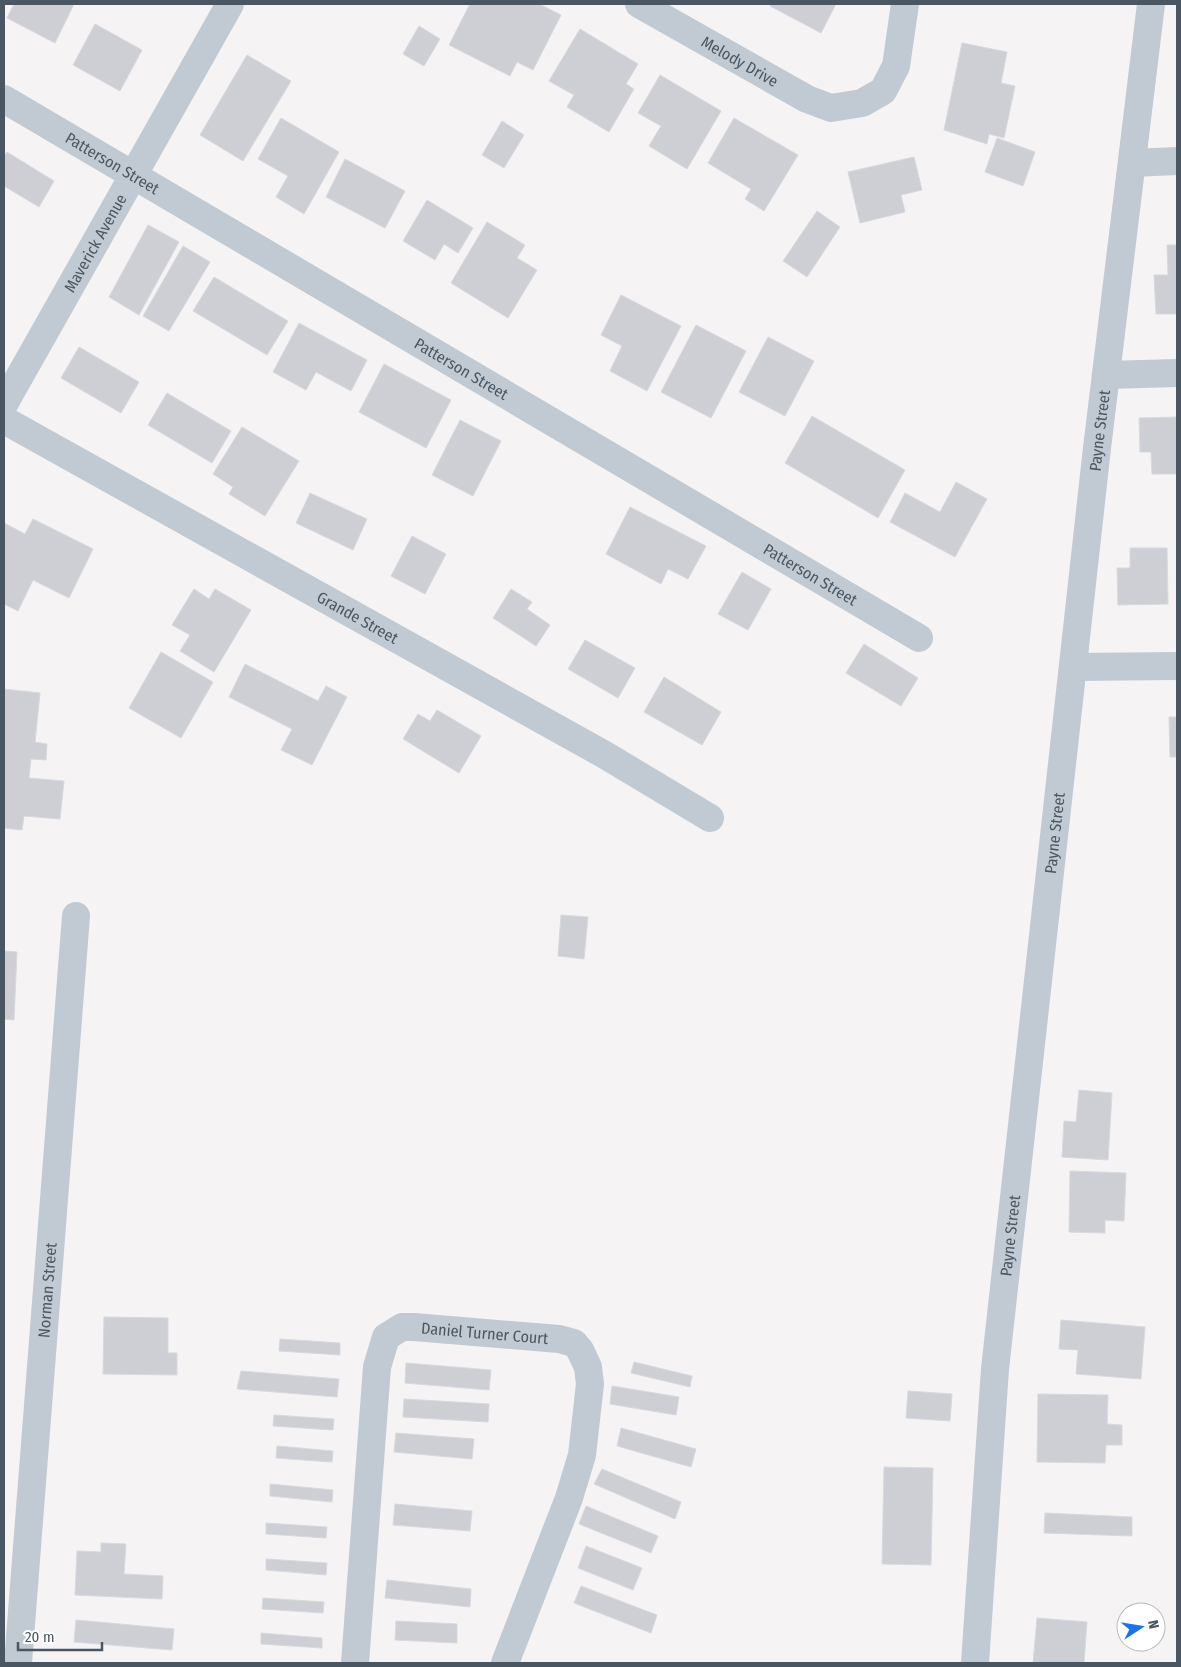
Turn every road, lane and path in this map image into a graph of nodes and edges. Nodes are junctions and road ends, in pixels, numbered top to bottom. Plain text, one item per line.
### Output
1 (230, 4) edge
2 (639, 4) edge
3 (905, 4) edge
4 (1151, 4) edge
5 (4, 99) edge
6 (1177, 160) edge
7 (1132, 163) junction
8 (133, 175) junction
9 (1177, 373) edge
10 (1106, 375) junction
11 (4, 404) edge
12 (4, 420) edge
13 (919, 638) dead end
14 (1177, 666) edge
15 (1073, 667) junction
16 (710, 818) dead end
17 (76, 916) dead end
18 (18, 1663) edge
19 (355, 1663) edge
20 (505, 1663) edge
21 (975, 1663) edge

1 - 8 street, Maverick Avenue
2 - 3 street, Melody Drive
4 - 7 street, Payne Street
5 - 8 street, Patterson Street
6 - 7 street
7 - 10 street, Payne Street
8 - 11 street, Maverick Avenue
8 - 13 street, Patterson Street
9 - 10 street
10 - 15 street, Payne Street
12 - 16 street, Grande Street
14 - 15 street
15 - 21 street, Payne Street
17 - 18 street, Norman Street
19 - 20 street, Daniel Turner Court

